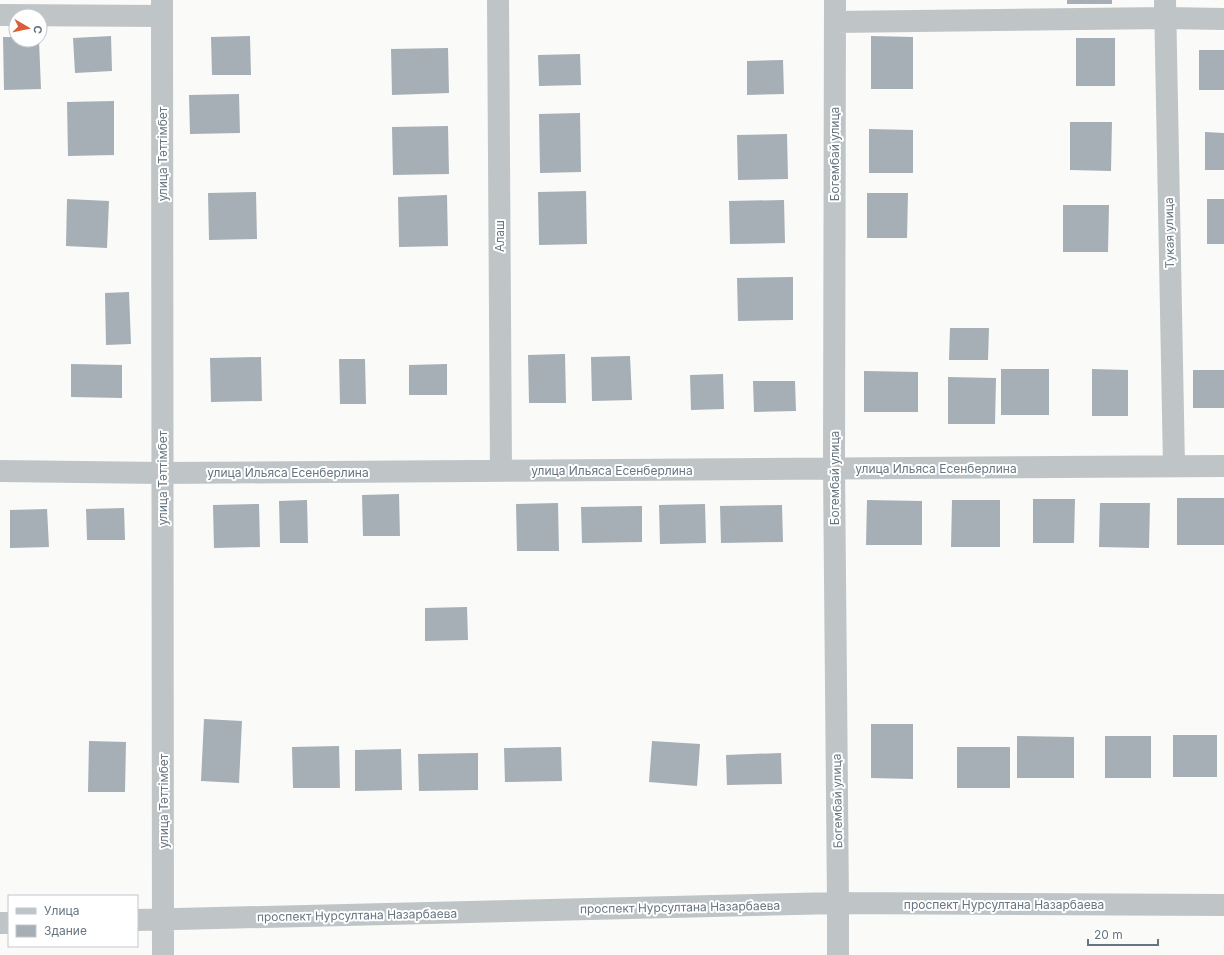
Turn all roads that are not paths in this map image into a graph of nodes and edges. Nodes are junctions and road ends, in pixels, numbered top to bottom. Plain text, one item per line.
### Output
1 (498, 0) edge
2 (835, 0) edge
3 (162, 8) edge
4 (1166, 9) edge
5 (0, 15) edge
6 (1224, 19) edge
7 (835, 22) junction
8 (1174, 466) junction
9 (1224, 466) edge
10 (834, 469) junction
11 (0, 471) edge
12 (501, 471) junction
13 (162, 473) junction
14 (838, 903) junction
15 (1224, 905) edge
16 (138, 920) edge
17 (163, 920) junction
18 (163, 955) edge
19 (838, 955) edge

1 - 12 street, Алаш
2 - 7 street, Богембай улица
3 - 5 street
3 - 13 street, улица Тәттімбет
4 - 6 street
4 - 7 street
4 - 8 street, Тукая улица
7 - 10 street, Богембай улица
8 - 9 street, улица Ильяса Есенберлина
8 - 10 street, улица Ильяса Есенберлина
10 - 12 street, улица Ильяса Есенберлина
10 - 14 street, Богембай улица
11 - 13 street, улица Ильяса Есенберлина
12 - 13 street, улица Ильяса Есенберлина
13 - 17 street, улица Тәттімбет
14 - 15 street, проспект Нурсултана Назарбаева
14 - 17 street, проспект Нурсултана Назарбаева
14 - 19 street, Богембай улица
16 - 17 street, проспект Нурсултана Назарбаева
17 - 18 street, улица Тәттімбет

